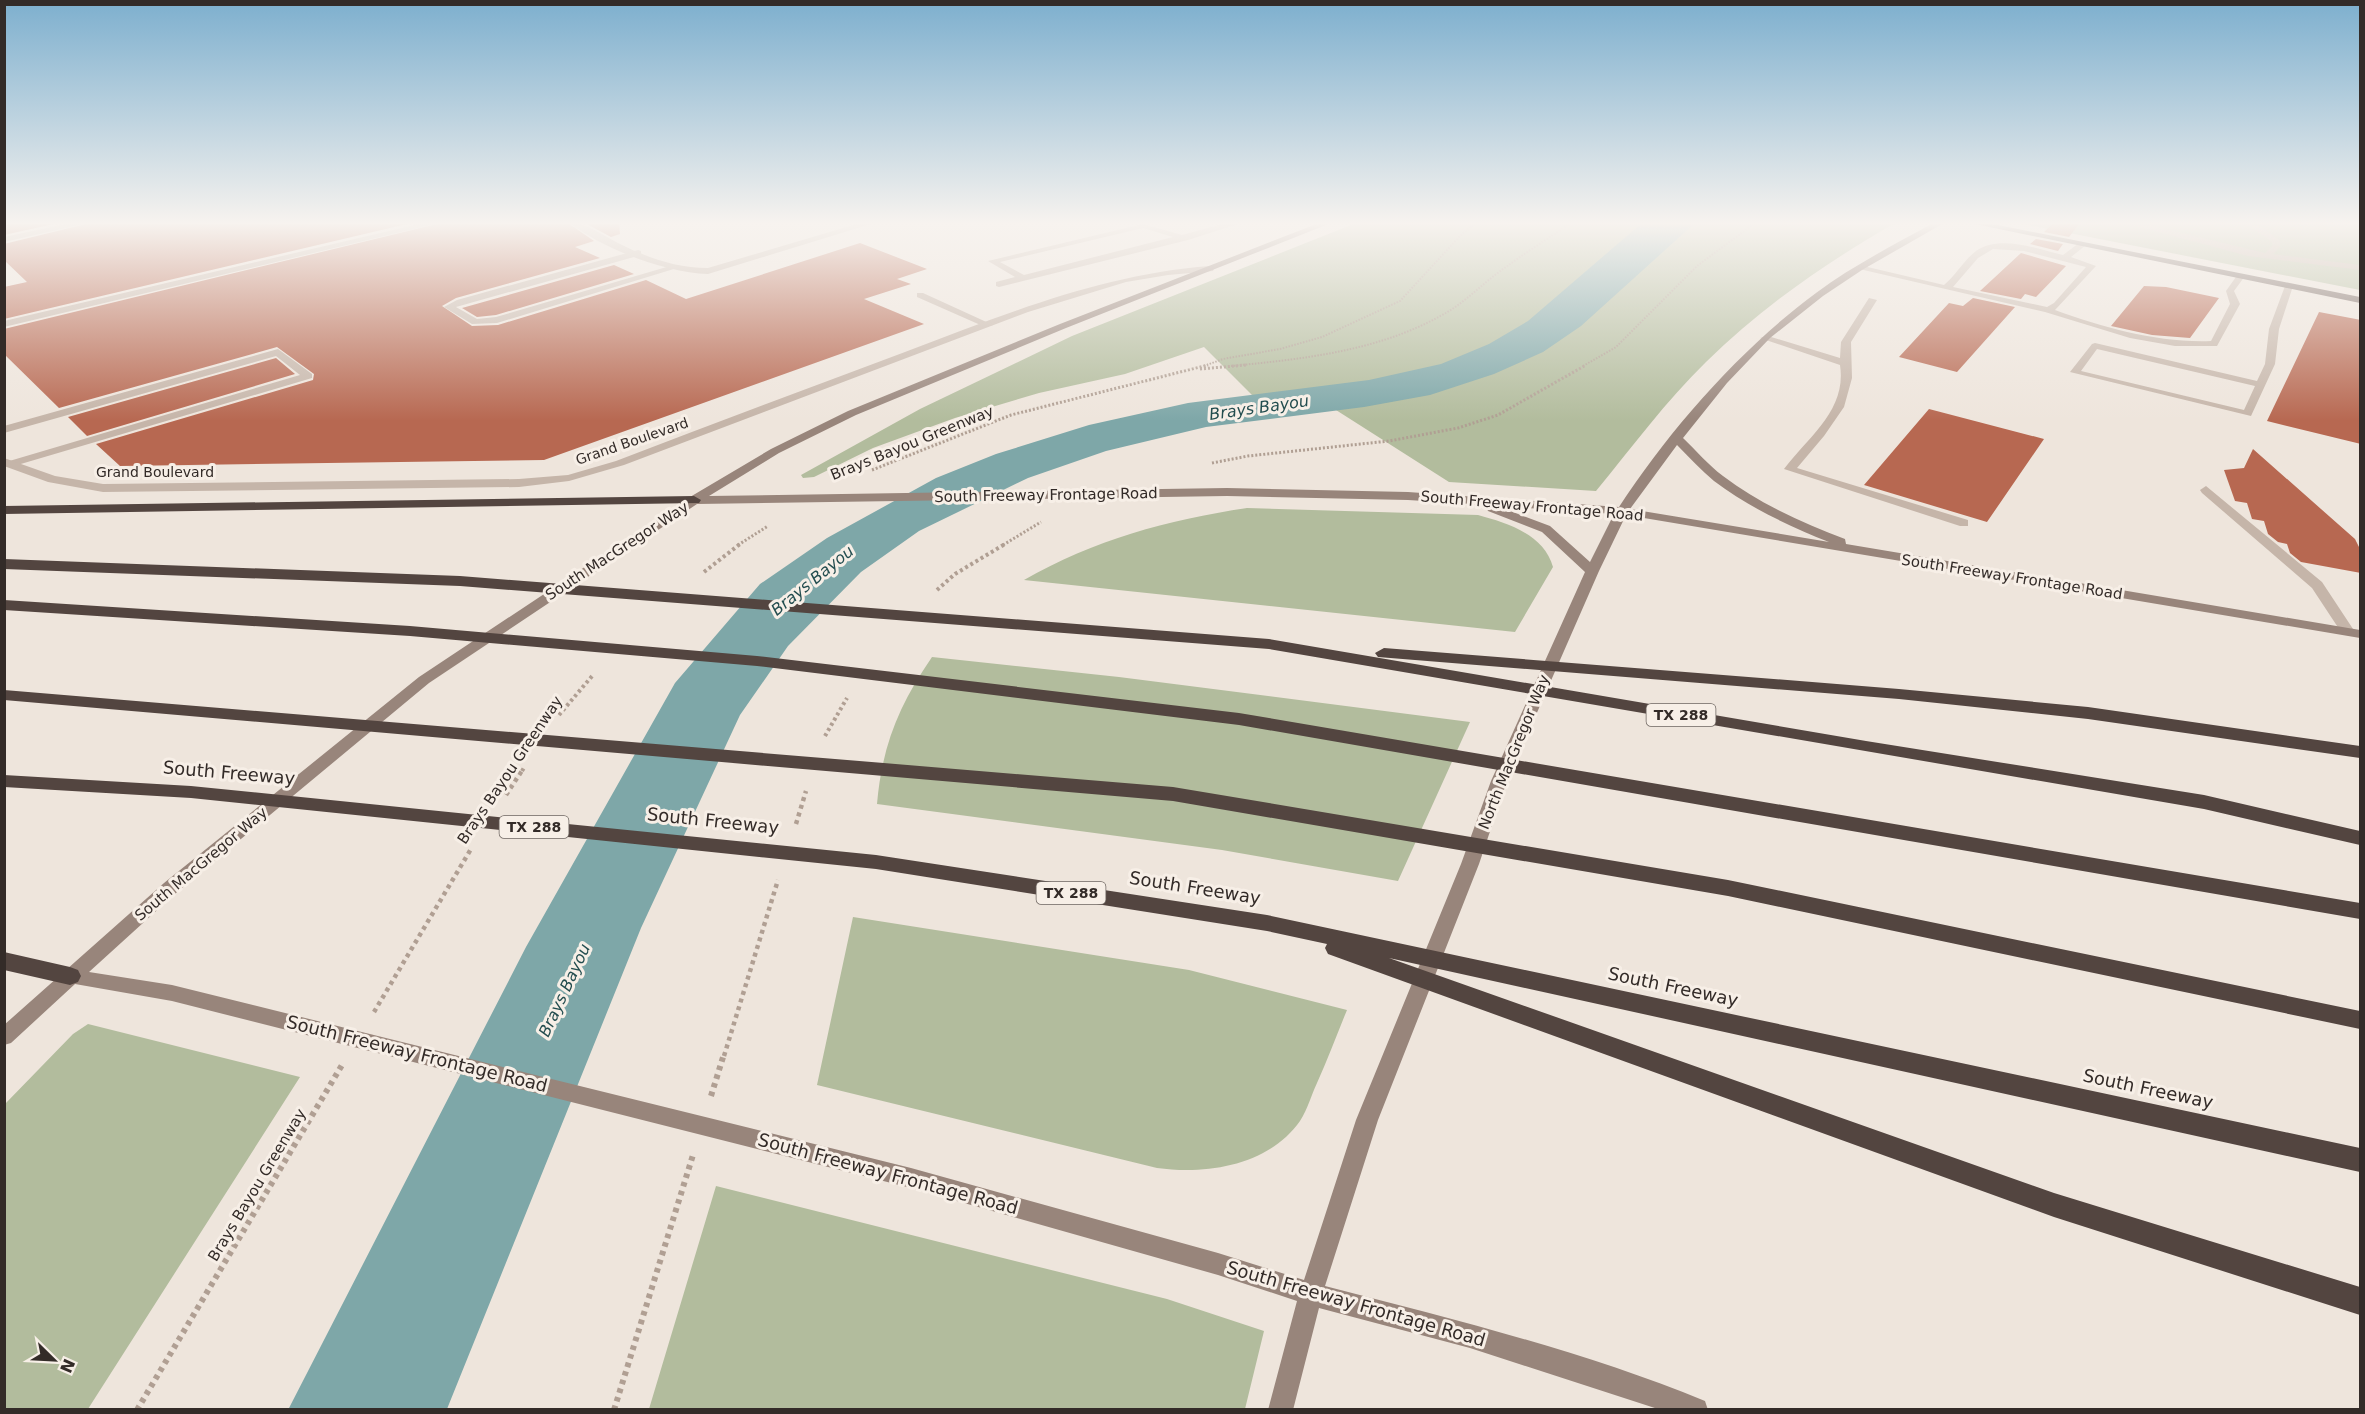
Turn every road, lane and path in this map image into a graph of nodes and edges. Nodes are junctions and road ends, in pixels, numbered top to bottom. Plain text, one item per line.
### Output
1 (153, 289) edge
2 (507, 289) edge
3 (603, 289) edge
4 (1095, 289) edge
5 (1160, 289) edge
6 (1414, 289) edge
7 (1479, 289) edge
8 (1828, 289) edge
9 (1951, 289) edge
10 (2071, 289) edge
11 (2231, 289) edge
12 (2288, 289) edge
13 (2304, 289) edge
14 (920, 295) dead end
15 (1872, 300) dead end
16 (2361, 300) edge
17 (2048, 310) junction
18 (4, 324) edge
19 (987, 325) junction
20 (1765, 338) junction
21 (1845, 363) junction
22 (1193, 370) junction
23 (2262, 385) junction
24 (4, 430) edge
25 (1677, 438) junction
26 (7, 463) edge
27 (870, 471) dead end
28 (2206, 490) dead end
29 (1456, 499) junction
30 (694, 500) junction
31 (4, 510) edge
32 (1622, 511) junction
33 (773, 523) dead end
34 (1964, 523) dead end
35 (1872, 554) junction
36 (4, 564) edge
37 (1592, 571) junction
38 (701, 575) dead end
39 (4, 605) edge
40 (2354, 633) edge
41 (1269, 644) junction
42 (595, 673) dead end
43 (4, 695) edge
44 (552, 725) dead end
45 (2361, 752) edge
46 (527, 763) dead end
47 (4, 781) edge
48 (502, 801) dead end
49 (2361, 838) edge
50 (477, 839) dead end
51 (2361, 911) edge
52 (1267, 923) junction
53 (4, 960) edge
54 (70, 976) junction
55 (2361, 1020) edge
56 (368, 1022) dead end
57 (4, 1038) edge
58 (344, 1063) dead end
59 (2361, 1160) edge
60 (1311, 1294) junction
61 (2361, 1301) edge
62 (137, 1410) edge
63 (1280, 1410) edge
64 (1696, 1410) edge

1 - 18 street
2 - 3 street
4 - 19 street, Grand Boulevard
5 - 30 main road, South MacGregor Way
6 - 22 path, Brays Bayou Greenway
7 - 22 path, Brays Bayou Greenway
8 - 20 main road, North MacGregor Way
9 - 17 street
10 - 17 street
11 - 17 street
12 - 23 street
13 - 16 main road
14 - 19 street
15 - 21 street
19 - 26 street, Grand Boulevard
20 - 21 street
20 - 25 main road, North MacGregor Way
21 - 34 street
22 - 27 path, Brays Bayou Greenway
23 - 23 street
24 - 26 street
25 - 32 main road, North MacGregor Way
25 - 35 main road
28 - 40 street
29 - 30 main road, South Freeway Frontage Road
29 - 32 main road, South Freeway Frontage Road
29 - 37 main road
30 - 31 highway
30 - 54 main road, South MacGregor Way
32 - 35 main road, South Freeway Frontage Road
32 - 37 main road, North MacGregor Way
33 - 38 path
35 - 40 main road, South Freeway Frontage Road
36 - 41 highway, TX 288
37 - 60 main road, North MacGregor Way
39 - 51 highway
41 - 45 highway
41 - 49 highway, TX 288
42 - 44 path, Brays Bayou Greenway
43 - 55 highway
46 - 48 path, Brays Bayou Greenway
47 - 52 highway, South Freeway / TX 288
50 - 56 path, Brays Bayou Greenway
52 - 59 highway, South Freeway / TX 288
52 - 61 highway
53 - 54 highway
54 - 57 main road, South MacGregor Way
54 - 60 main road, South Freeway Frontage Road
58 - 62 path, Brays Bayou Greenway
60 - 63 main road, North MacGregor Way
60 - 64 main road, South Freeway Frontage Road

